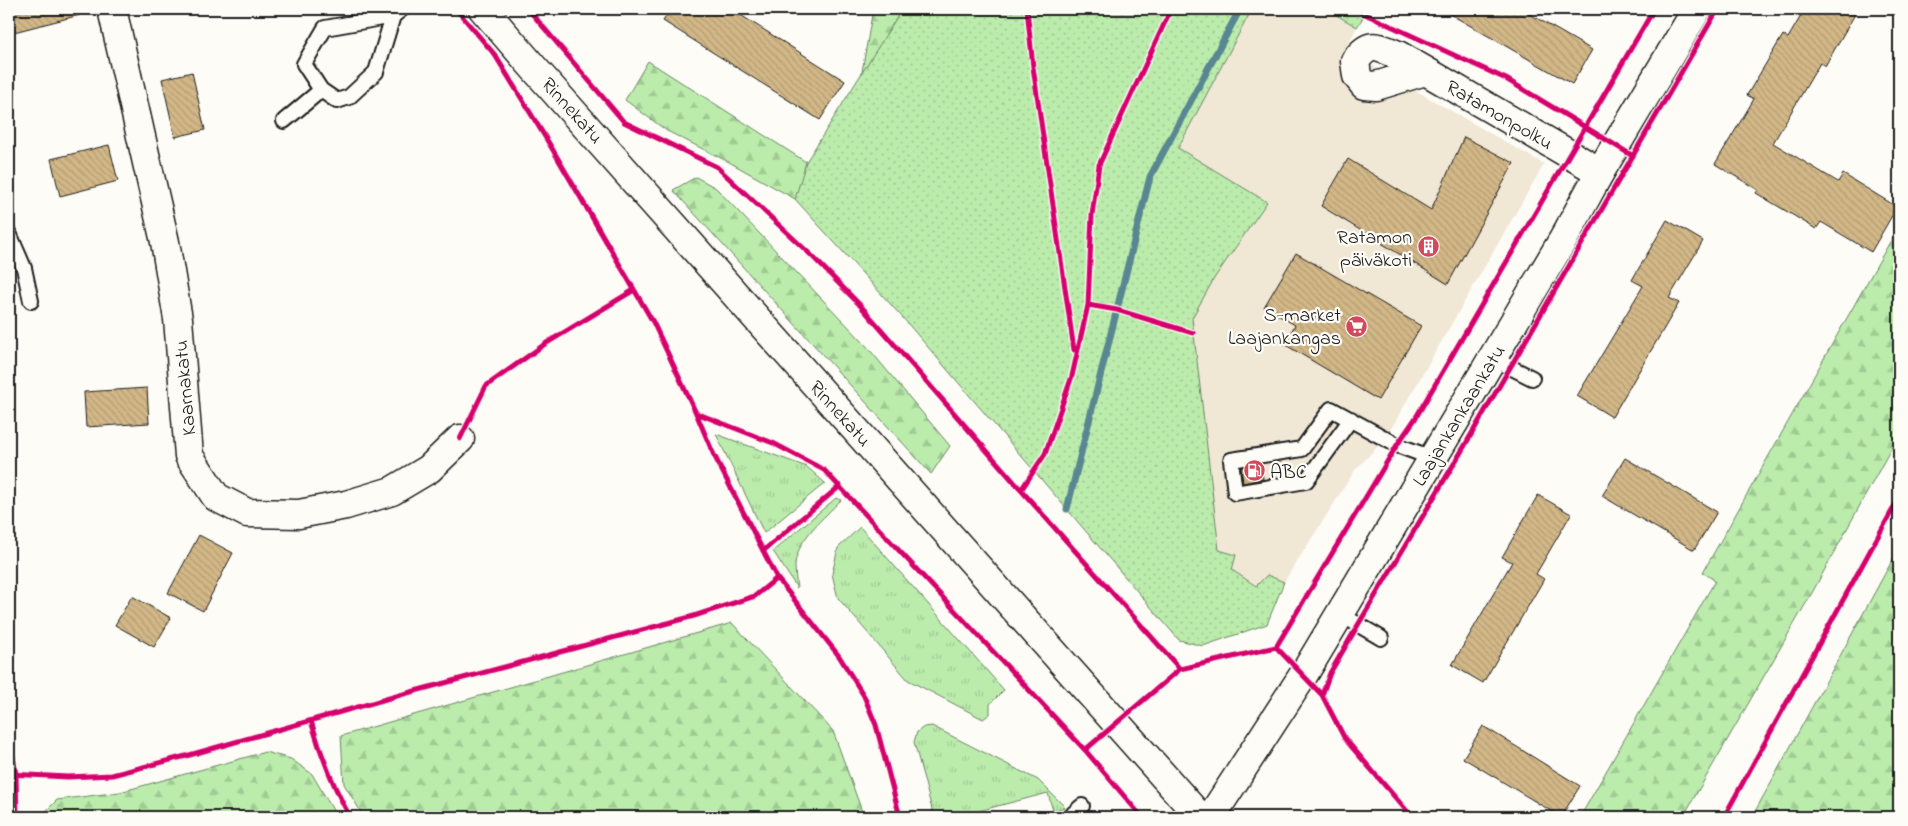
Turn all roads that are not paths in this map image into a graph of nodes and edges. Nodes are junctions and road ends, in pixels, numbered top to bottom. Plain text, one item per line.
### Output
1 (112, 9) edge
2 (483, 9) edge
3 (1697, 9) edge
4 (398, 13) edge
5 (1426, 71) dead end
6 (321, 90) junction
7 (284, 121) dead end
8 (1600, 172) junction
9 (9, 233) edge
10 (31, 301) dead end
11 (1492, 358) junction
12 (1532, 378) dead end
13 (1351, 419) junction
14 (460, 438) dead end
15 (1432, 458) junction
16 (1340, 614) junction
17 (1381, 638) dead end
18 (1200, 817) edge
19 (1211, 817) edge

1 - 14 street, Kaarnakatu
2 - 18 street, Rinnekatu
3 - 8 street, Laajankankaankatu
4 - 6 lane
4 - 6 lane
5 - 8 street, Ratamonpolku
6 - 7 lane
8 - 11 street, Laajankankaankatu
9 - 10 lane
11 - 12 lane
11 - 15 street, Laajankankaankatu
13 - 13 lane
13 - 15 lane
15 - 16 street, Laajankankaankatu
16 - 17 lane
16 - 19 street, Laajankankaankatu

